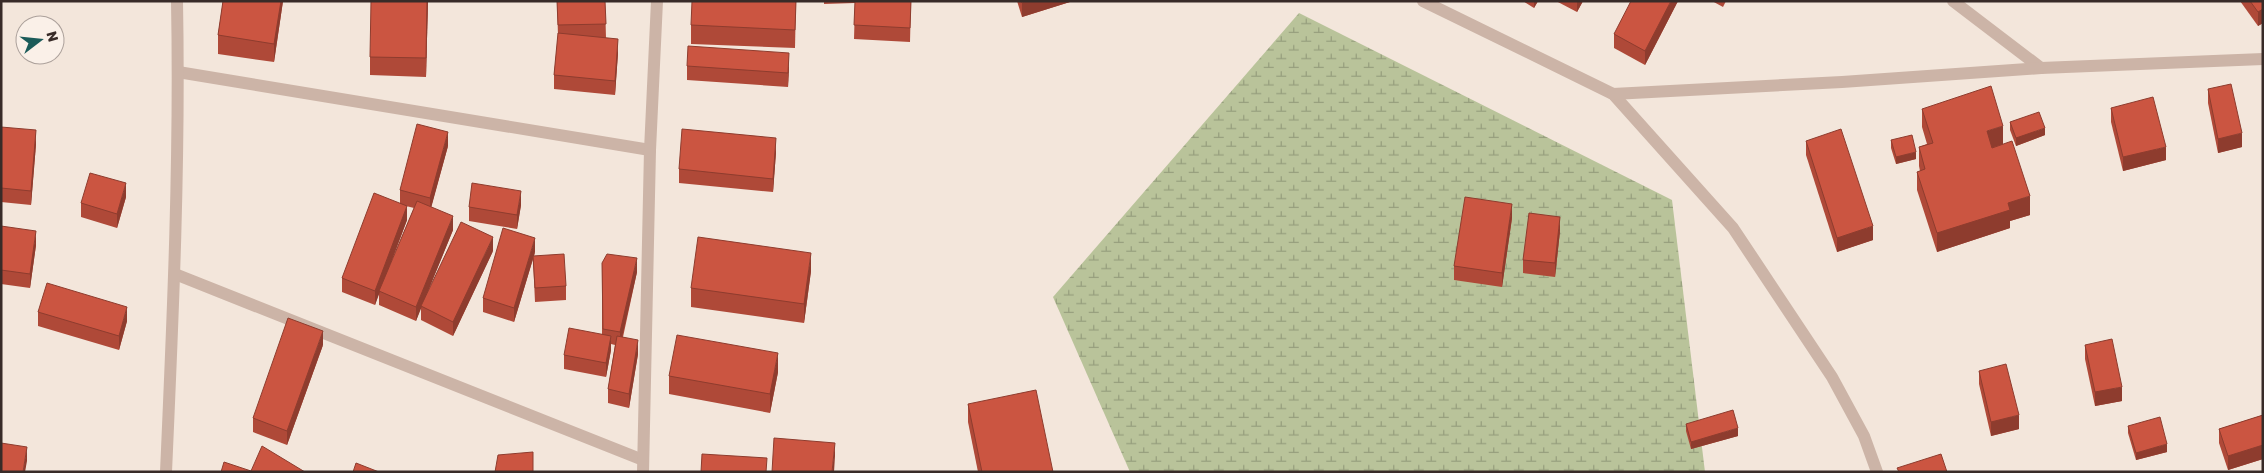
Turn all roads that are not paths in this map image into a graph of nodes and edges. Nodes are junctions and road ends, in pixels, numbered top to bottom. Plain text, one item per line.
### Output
1 (177, 1) edge
2 (657, 1) edge
3 (1423, 1) edge
4 (1954, 1) edge
5 (2263, 59) edge
6 (2041, 68) junction
7 (178, 72) junction
8 (1613, 94) junction
9 (650, 150) junction
10 (175, 274) junction
11 (643, 466) edge
12 (166, 472) edge
13 (1877, 472) edge

1 - 7 street
2 - 9 street
3 - 8 street
4 - 6 street
5 - 6 street
6 - 8 street
7 - 9 street
7 - 10 street
8 - 13 street
9 - 11 street
10 - 11 street
10 - 12 street

